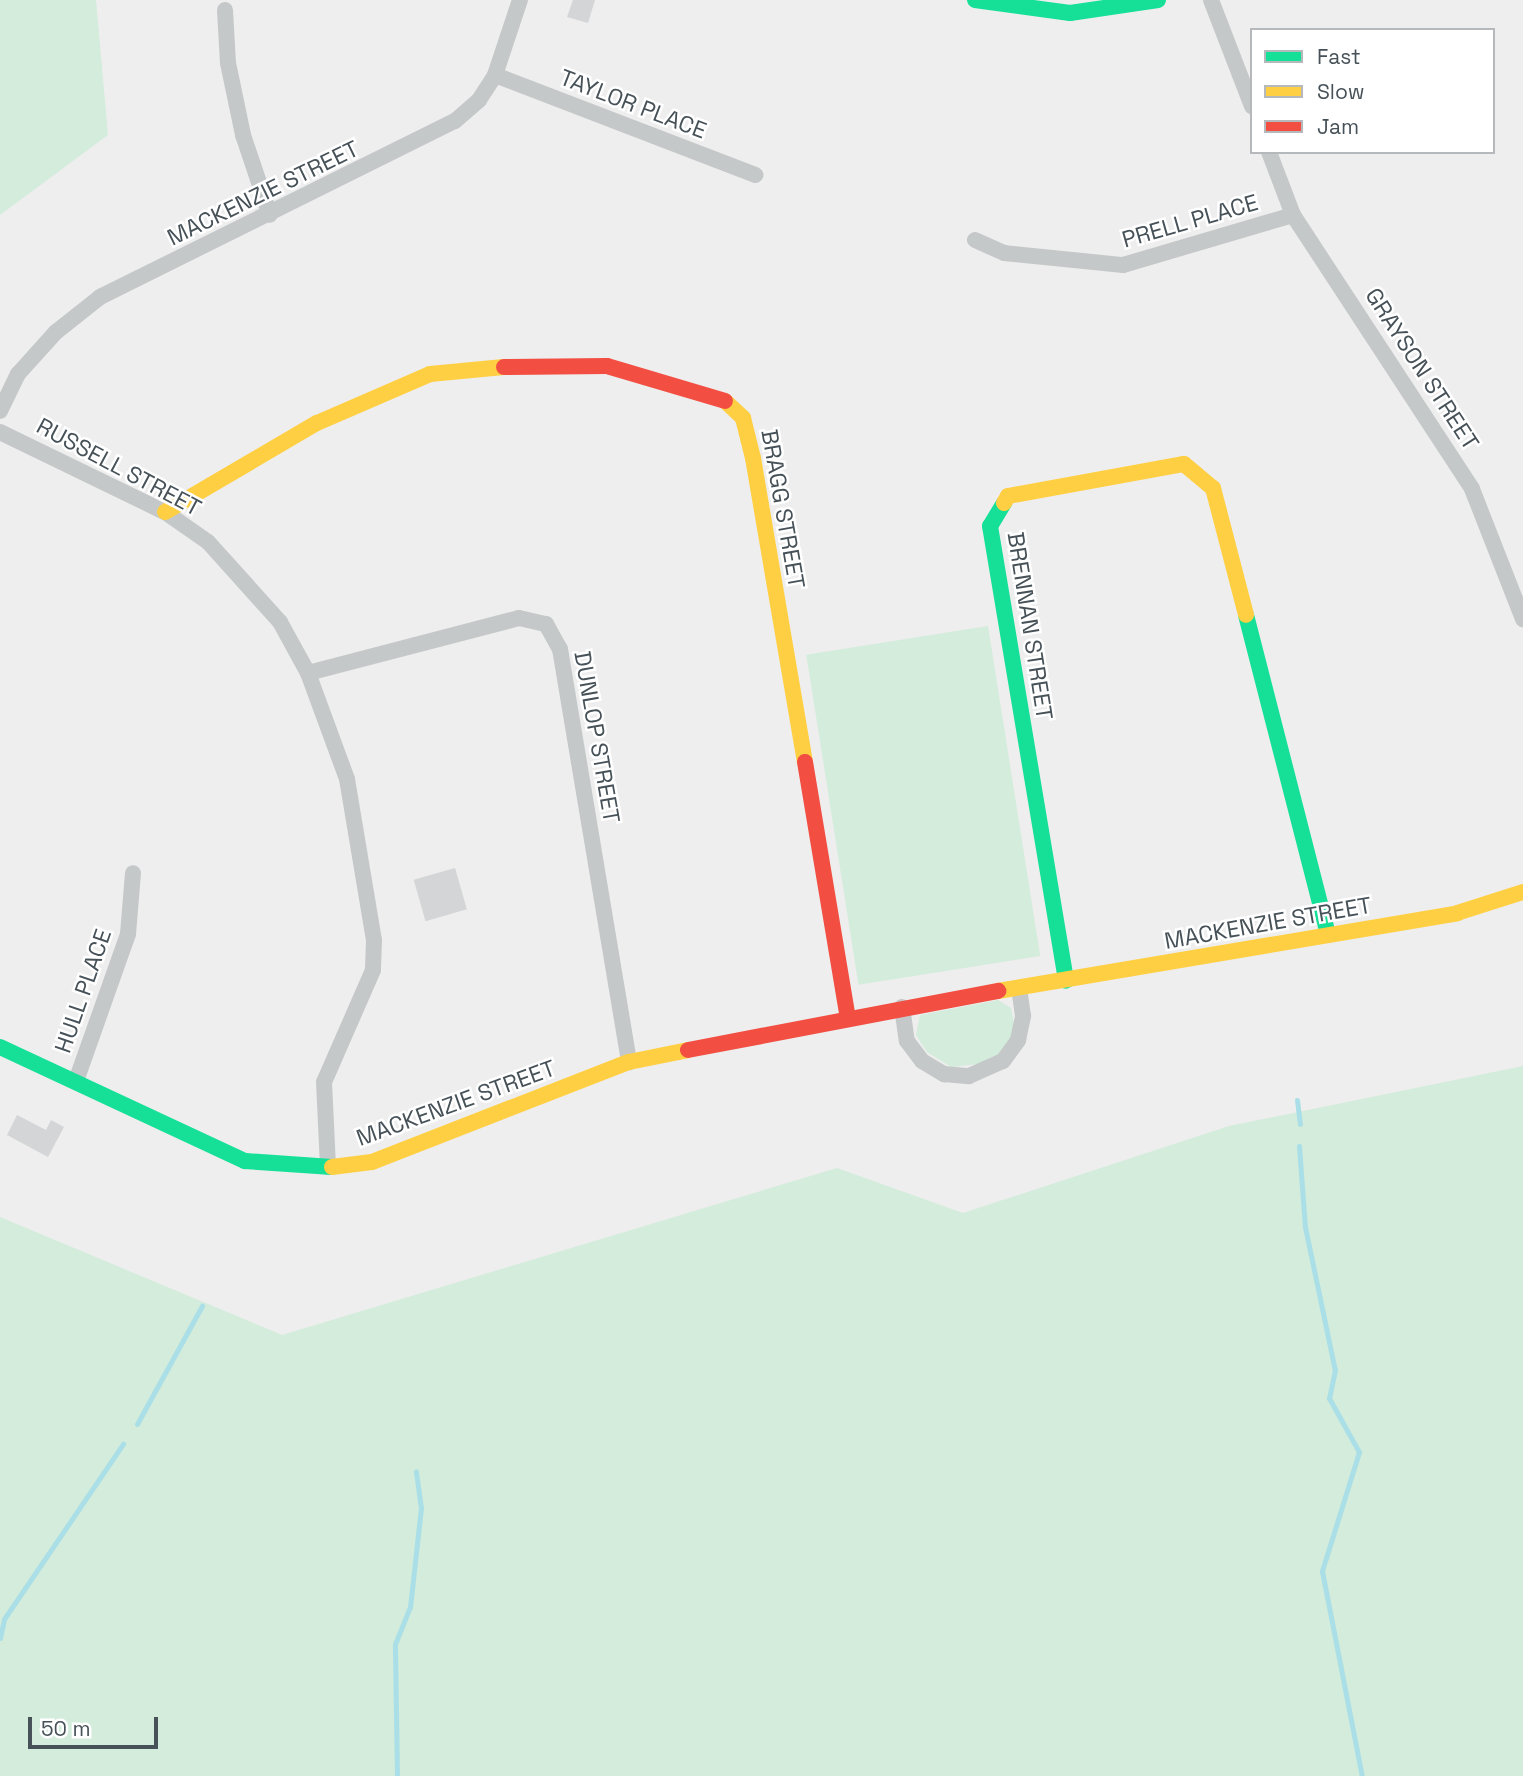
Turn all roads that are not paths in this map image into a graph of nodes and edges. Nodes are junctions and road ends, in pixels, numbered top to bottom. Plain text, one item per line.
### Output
1 (520, 0) edge
2 (975, 0) edge
3 (1158, 0) edge
4 (1211, 0) edge
5 (225, 10) dead end
6 (495, 75) junction
7 (1250, 101) edge
8 (1270, 154) edge
9 (755, 175) dead end
10 (270, 215) junction
11 (1293, 215) junction
12 (975, 240) dead end
13 (0, 411) edge
14 (0, 432) edge
15 (165, 512) junction
16 (1523, 619) edge
17 (308, 673) junction
18 (133, 873) dead end
19 (1523, 892) edge
20 (1328, 935) junction
21 (1066, 981) junction
22 (1019, 989) junction
23 (902, 1007) junction
24 (848, 1018) junction
25 (0, 1047) edge
26 (629, 1062) junction
27 (76, 1081) junction
28 (328, 1167) junction

1 - 6 street, MACKENZIE STREET
2 - 3 street
4 - 7 street
5 - 10 street
6 - 9 street, TAYLOR PLACE
6 - 10 street, MACKENZIE STREET
8 - 11 street, GRAYSON STREET
10 - 13 street, MACKENZIE STREET
11 - 12 street, PRELL PLACE
11 - 16 street, GRAYSON STREET
14 - 15 street, RUSSELL STREET
15 - 17 street, RUSSELL STREET
15 - 24 street, BRAGG STREET
17 - 26 street, DUNLOP STREET
17 - 28 street, RUSSELL STREET
18 - 27 street, HULL PLACE
19 - 20 street, MACKENZIE STREET
20 - 21 street, MACKENZIE STREET
20 - 21 street, BRENNAN STREET
21 - 22 street, MACKENZIE STREET
22 - 23 street, MACKENZIE STREET
22 - 23 street
23 - 24 street, MACKENZIE STREET
24 - 26 street, MACKENZIE STREET
25 - 27 street, MACKENZIE STREET
26 - 28 street, MACKENZIE STREET
27 - 28 street, MACKENZIE STREET

